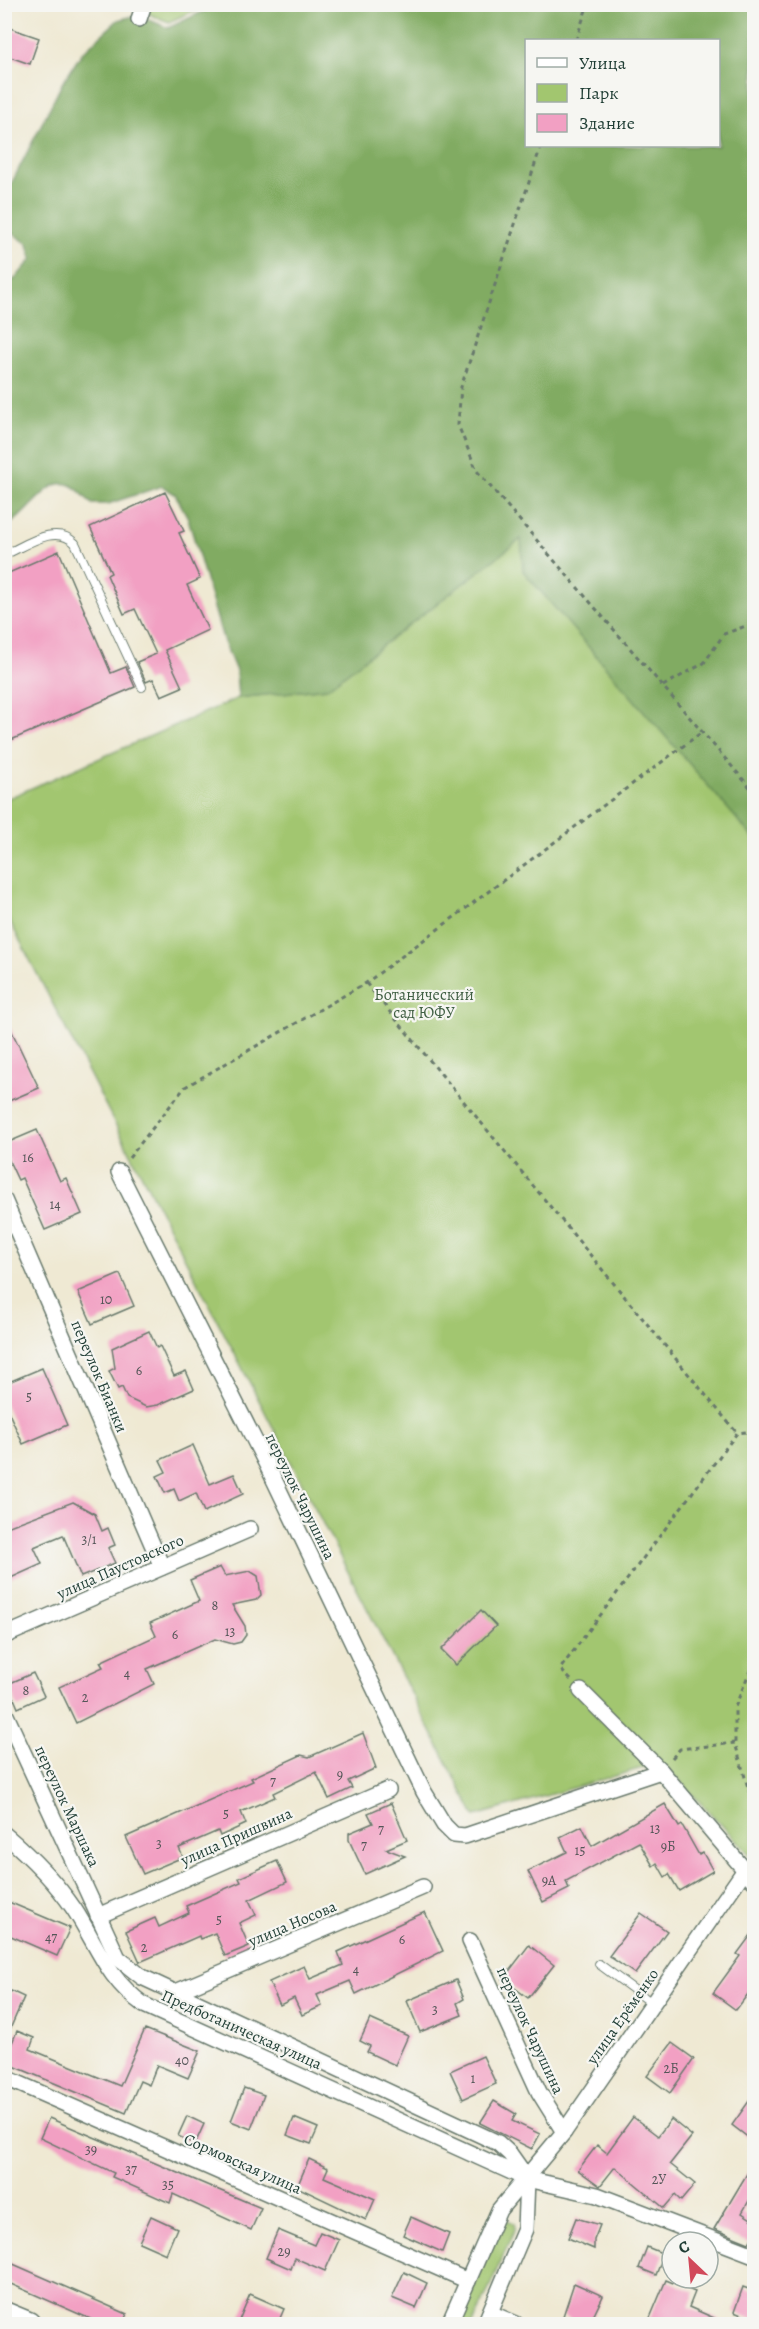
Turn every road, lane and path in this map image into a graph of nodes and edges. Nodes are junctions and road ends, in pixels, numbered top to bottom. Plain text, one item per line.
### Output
1 (588, 4) edge
2 (576, 39) edge
3 (541, 147) edge
4 (4, 555) edge
5 (754, 623) edge
6 (663, 686) junction
7 (142, 687) dead end
8 (702, 732) junction
9 (754, 792) edge
10 (366, 983) junction
11 (119, 1172) joint
12 (4, 1200) edge
13 (754, 1431) edge
14 (737, 1433) junction
15 (250, 1529) dead end
16 (162, 1567) junction
17 (4, 1636) edge
18 (754, 1661) edge
19 (581, 1691) joint
20 (4, 1711) edge
21 (735, 1743) junction
22 (661, 1771) junction
23 (388, 1790) dead end
24 (754, 1809) edge
25 (4, 1834) edge
26 (749, 1876) edge
27 (423, 1887) dead end
28 (98, 1916) junction
29 (470, 1941) dead end
30 (599, 1964) dead end
31 (176, 1992) junction
32 (652, 2003) junction
33 (4, 2078) edge
34 (564, 2132) junction
35 (527, 2179) junction
36 (754, 2255) edge
37 (468, 2281) junction
38 (4, 2314) edge
39 (487, 2319) edge
40 (28, 2325) edge
41 (449, 2325) edge
42 (516, 2325) edge

1 - 2 path
3 - 6 path
4 - 7 lane
5 - 6 path
6 - 8 path
8 - 9 path
8 - 10 path
10 - 11 path
10 - 14 path
11 - 22 street, переулок Чарушина
12 - 16 street, переулок Бианки
13 - 14 path
14 - 19 path
15 - 16 street, улица Паустовского
16 - 17 street, улица Паустовского
18 - 21 path
19 - 22 street
20 - 28 street, переулок Маршака
21 - 22 path
21 - 24 path
22 - 26 street
23 - 28 street, улица Пришвина
25 - 35 street, Предботаническая улица
26 - 32 street, улица Ерёменко
27 - 31 street, улица Носова
28 - 31 street, Предботаническая улица
29 - 34 street, переулок Чарушина
30 - 32 lane
31 - 35 street, Предботаническая улица
32 - 34 street, улица Ерёменко
33 - 37 street, Сормовская улица
34 - 35 street, улица Ерёменко
35 - 36 street, Предботаническая улица
35 - 37 street, улица Ерёменко
35 - 39 street
37 - 41 street, улица Ерёменко
38 - 40 main road
39 - 42 street

